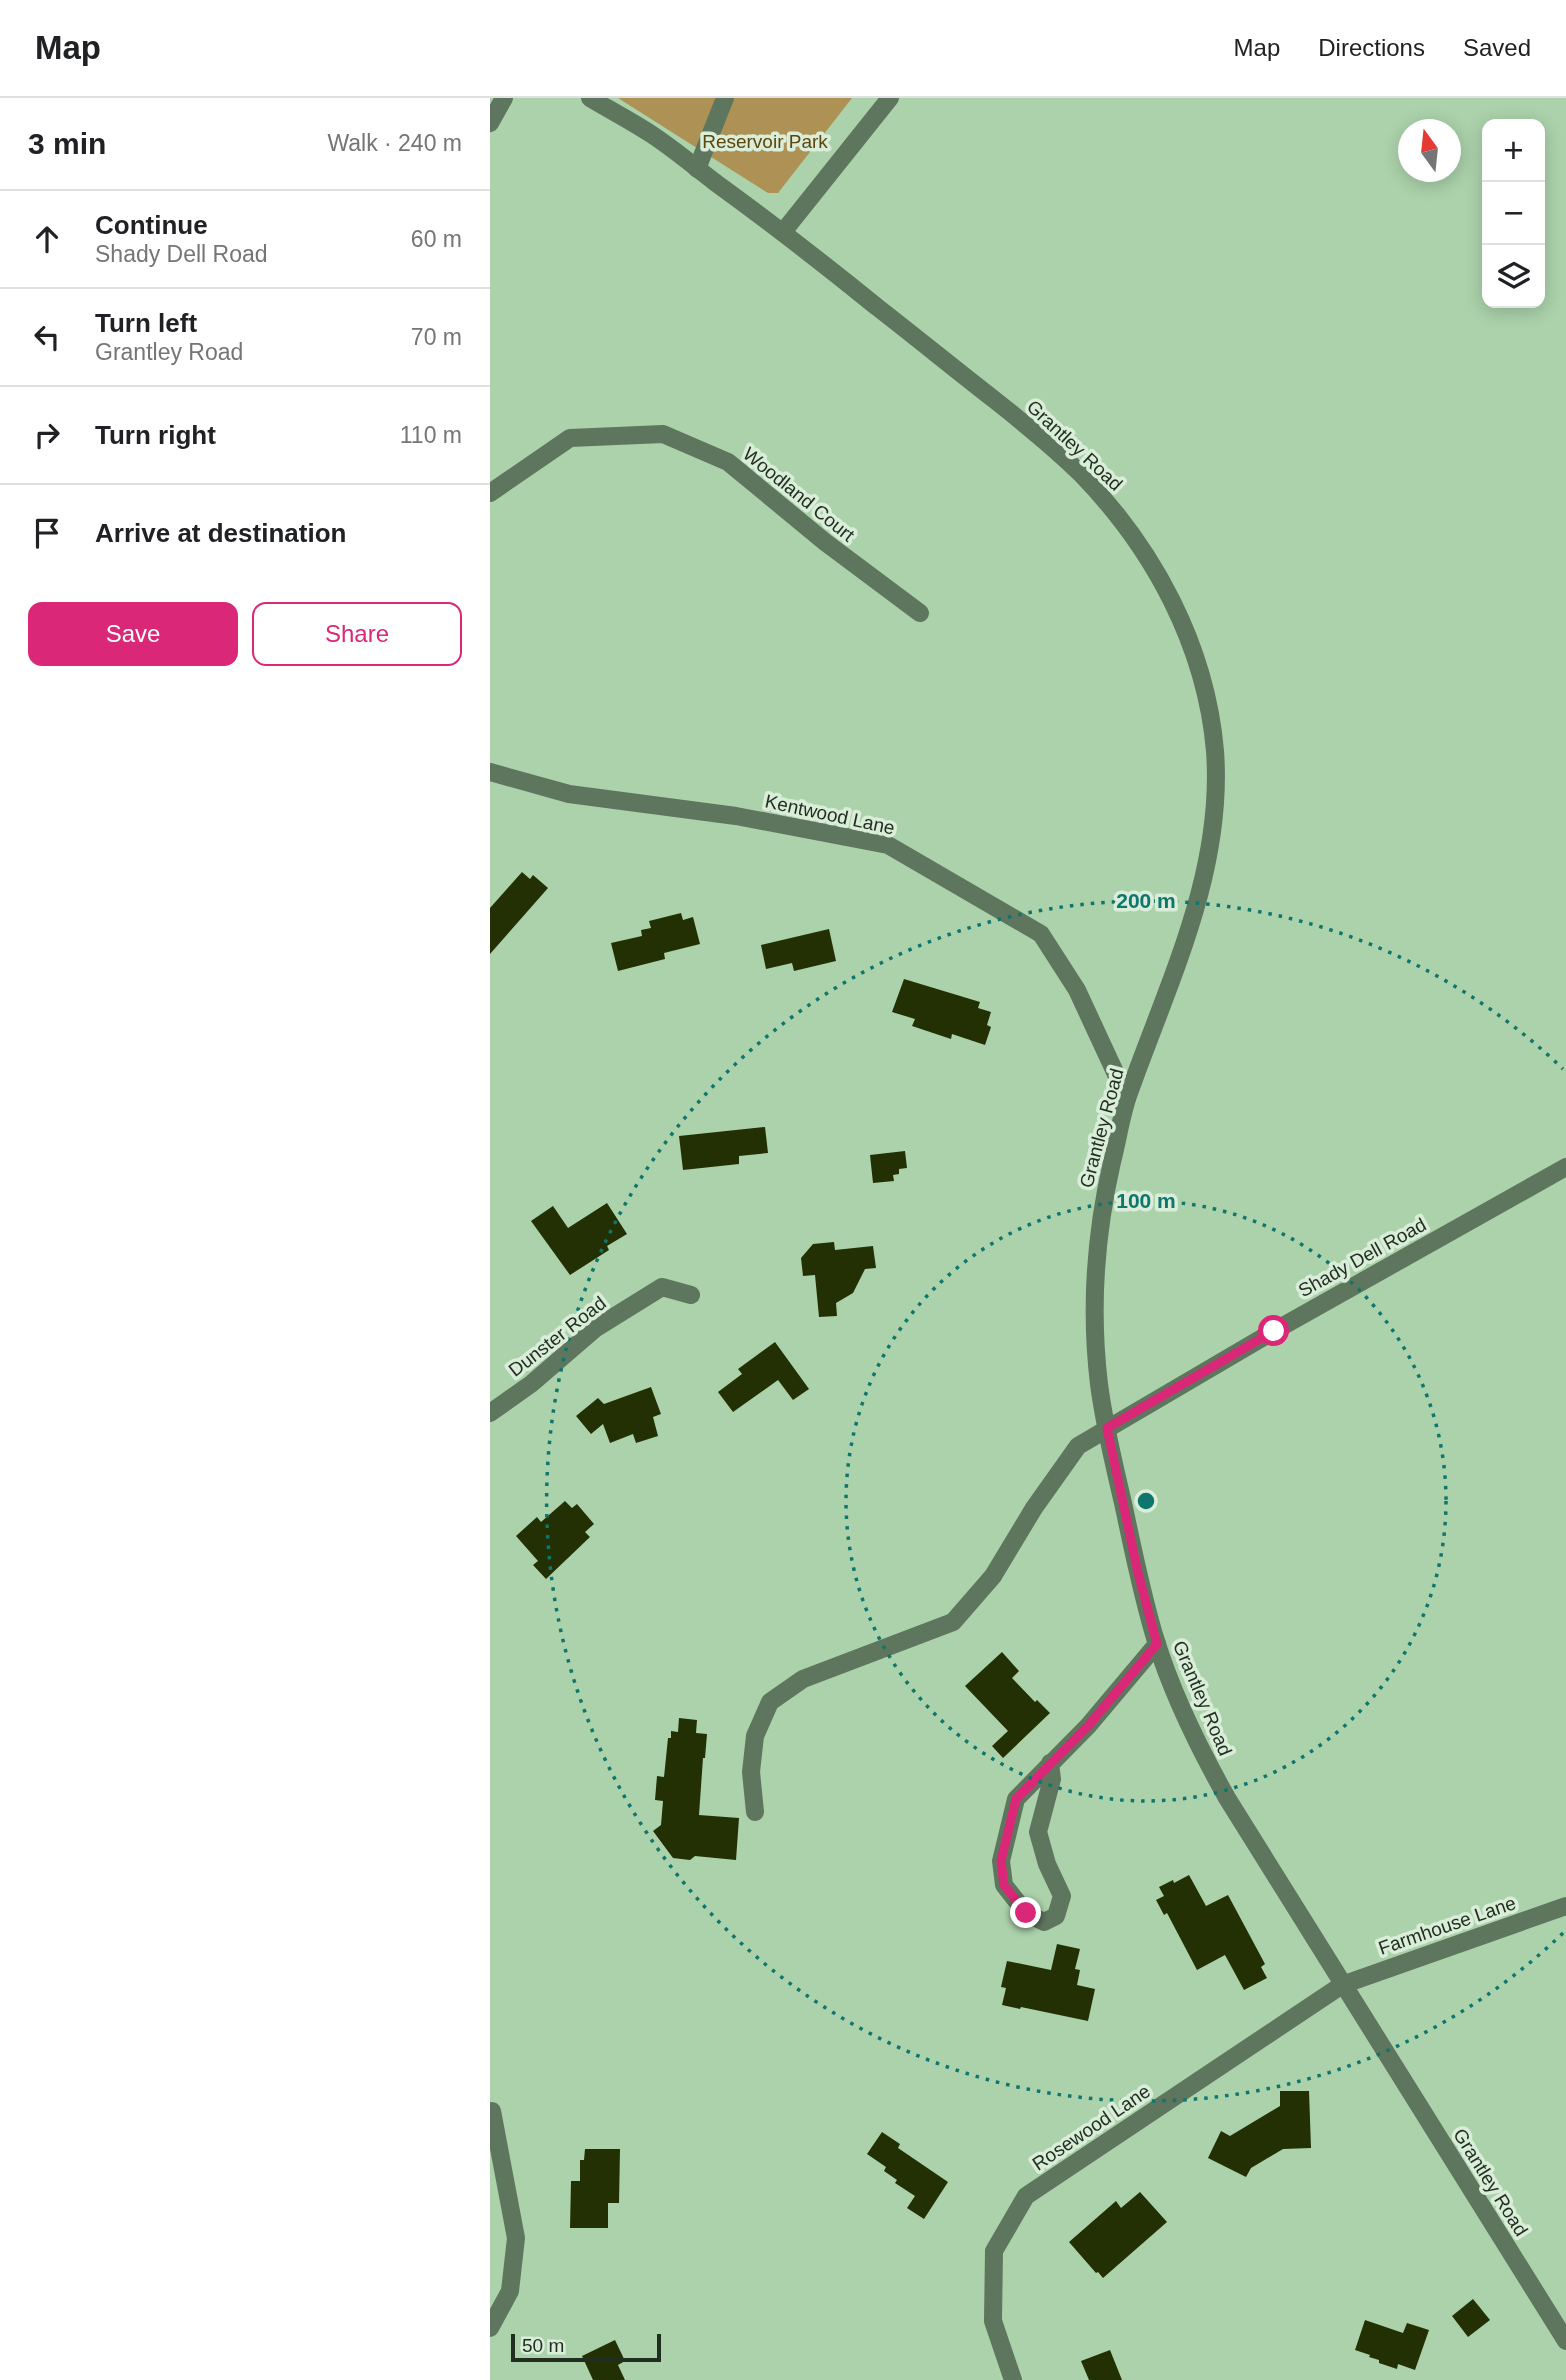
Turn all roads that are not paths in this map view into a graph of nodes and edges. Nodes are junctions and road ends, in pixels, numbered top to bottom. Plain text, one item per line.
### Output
1 (504, 98) edge
2 (590, 98) edge
3 (725, 98) edge
4 (890, 98) edge
5 (490, 123) edge
6 (697, 169) junction
7 (783, 232) junction
8 (490, 493) edge
9 (920, 613) dead end
10 (490, 772) edge
11 (1127, 1098) junction
12 (1566, 1167) edge
13 (691, 1295) dead end
14 (490, 1413) edge
15 (1107, 1428) junction
16 (1157, 1644) junction
17 (1050, 1763) junction
18 (755, 1812) dead end
19 (1566, 1906) edge
20 (1342, 1985) junction
21 (492, 2111) dead end
22 (490, 2328) edge
23 (1566, 2341) edge
24 (1013, 2380) edge

1 - 5 street
2 - 6 street, Grantley Road
3 - 6 street
4 - 7 street
6 - 7 street, Grantley Road
7 - 11 street, Grantley Road
8 - 9 street, Woodland Court
10 - 11 street, Kentwood Lane
11 - 15 street, Grantley Road
12 - 15 street, Shady Dell Road
13 - 14 street, Dunster Road
15 - 16 street, Grantley Road
15 - 18 street, Shady Dell Road
16 - 17 street
16 - 20 street, Grantley Road
17 - 17 street
19 - 20 street, Farmhouse Lane
20 - 23 street, Grantley Road
20 - 24 street, Rosewood Lane
21 - 22 street

